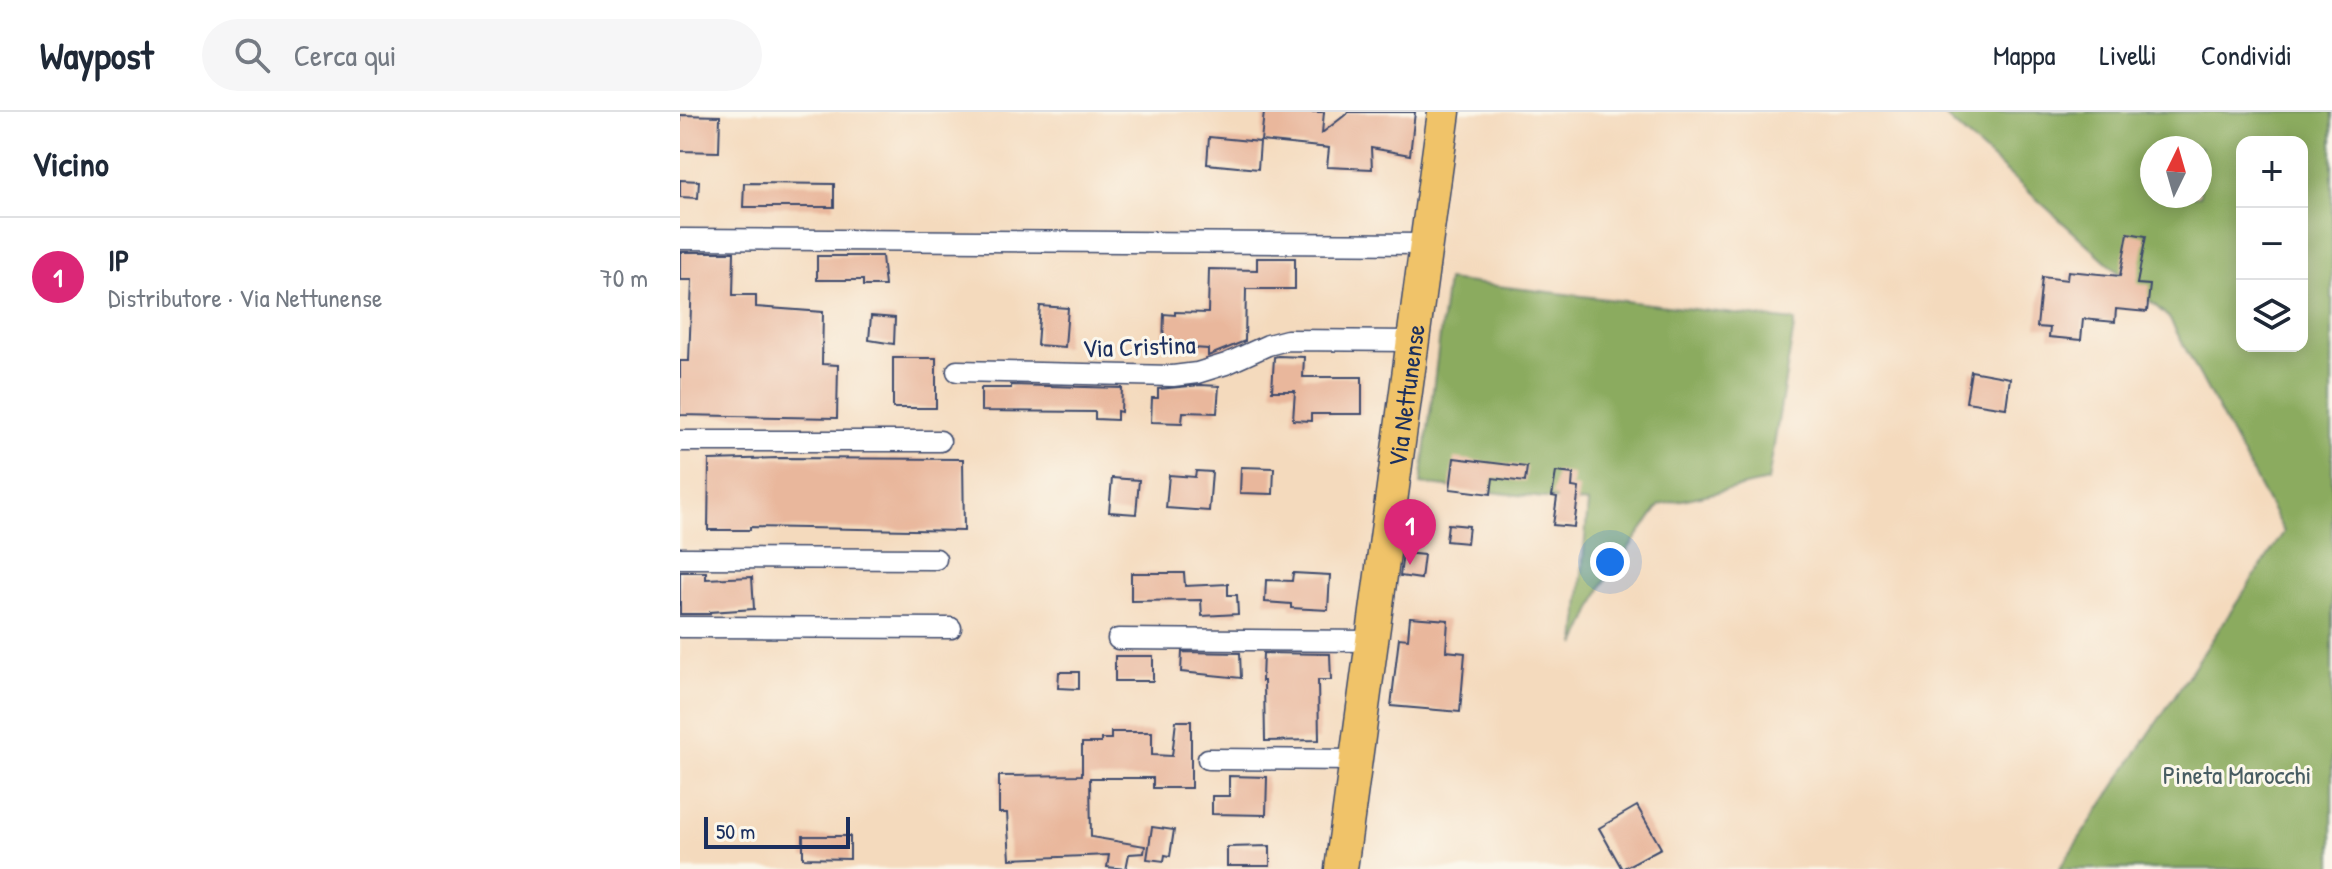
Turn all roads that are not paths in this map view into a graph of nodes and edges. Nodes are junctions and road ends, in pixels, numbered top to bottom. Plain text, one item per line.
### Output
1 (1444, 112) edge
2 (680, 239) edge
3 (1426, 244) junction
4 (1413, 341) junction
5 (957, 371) dead end
6 (680, 441) edge
7 (940, 441) dead end
8 (680, 558) edge
9 (936, 559) dead end
10 (680, 627) edge
11 (951, 628) dead end
12 (1118, 639) dead end
13 (1372, 641) junction
14 (1208, 759) dead end
15 (1356, 760) junction
16 (1341, 869) edge

1 - 3 main road, Via Nettunense
2 - 3 street
3 - 4 main road, Via Nettunense
4 - 5 street, Via Cristina
4 - 13 main road, Via Nettunense
6 - 7 street
8 - 9 street
10 - 11 street
12 - 13 street
13 - 15 main road, Via Nettunense
14 - 15 street
15 - 16 main road, Via Nettunense

